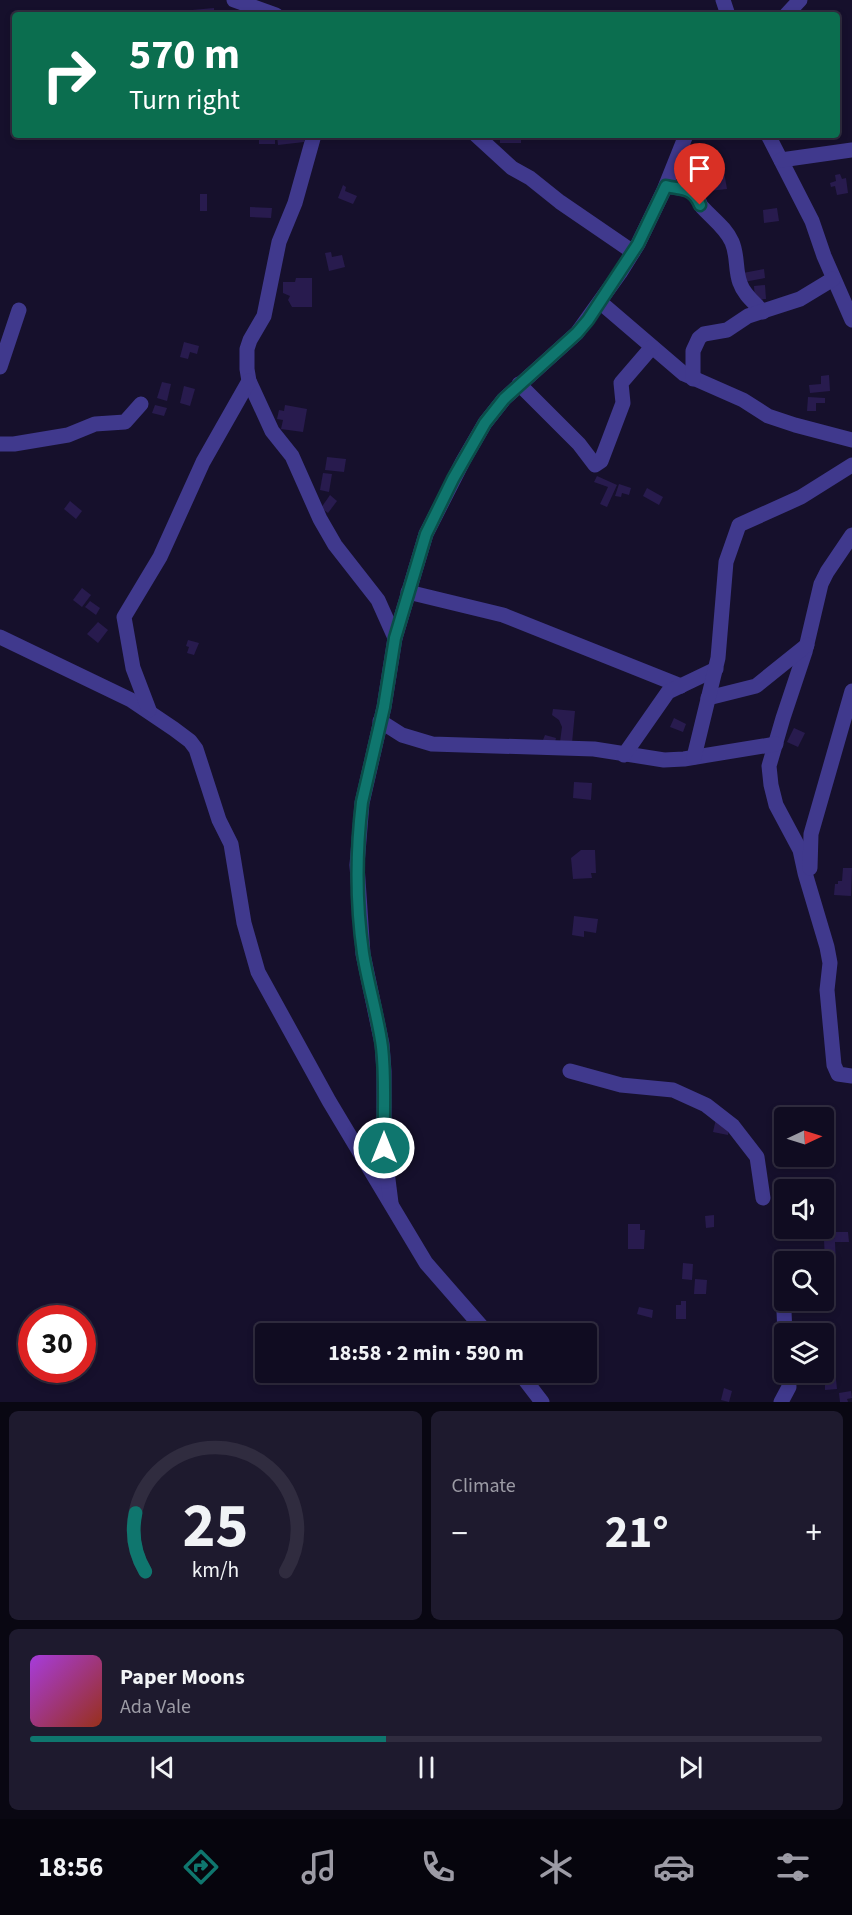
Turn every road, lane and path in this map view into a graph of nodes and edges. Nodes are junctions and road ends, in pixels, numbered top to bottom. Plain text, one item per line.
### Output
1 (234, 0) edge
2 (800, 0) edge
3 (273, 10) edge
4 (789, 12) edge
5 (313, 138) edge
6 (479, 138) edge
7 (685, 138) edge
8 (770, 138) edge
9 (852, 150) edge
10 (781, 160) junction
11 (666, 186) junction
12 (633, 252) junction
13 (833, 279) junction
14 (600, 302) junction
15 (19, 310) dead end
16 (763, 312) junction
17 (852, 320) edge
18 (652, 347) junction
19 (0, 367) edge
20 (693, 379) junction
21 (249, 381) junction
22 (519, 384) junction
23 (141, 404) dead end
24 (852, 440) edge
25 (0, 444) edge
26 (852, 465) edge
27 (852, 535) edge
28 (408, 592) junction
29 (0, 637) edge
30 (395, 638) junction
31 (807, 645) junction
32 (716, 669) junction
33 (681, 686) junction
34 (852, 691) edge
35 (708, 698) junction
36 (149, 711) junction
37 (380, 721) junction
38 (776, 744) junction
39 (624, 755) junction
40 (694, 757) junction
41 (810, 891) junction
42 (570, 1071) dead end
43 (852, 1076) edge
44 (763, 1198) dead end
45 (391, 1203) junction
46 (478, 1323) edge
47 (527, 1383) edge
48 (789, 1383) edge
49 (542, 1402) edge
50 (781, 1402) edge

1 - 3 street
2 - 4 street
5 - 21 street
6 - 12 street
7 - 11 street
8 - 10 street
9 - 10 street
10 - 13 street
11 - 12 street
11 - 16 street
12 - 14 street
13 - 16 street
13 - 17 street
14 - 18 street
14 - 22 street
15 - 19 street
16 - 20 street
18 - 20 street
18 - 22 street
20 - 24 street
21 - 30 street
21 - 36 street
22 - 28 street
23 - 25 street
26 - 32 street
27 - 31 street
28 - 30 street
28 - 33 street
29 - 36 street
30 - 37 street
31 - 35 street
31 - 38 street
32 - 33 street
32 - 35 street
33 - 39 street
34 - 41 street
35 - 40 street
36 - 45 street
37 - 39 street
37 - 45 street
38 - 40 street
38 - 41 street
39 - 40 street
41 - 43 street
42 - 44 street
45 - 46 street
47 - 49 street
48 - 50 street

